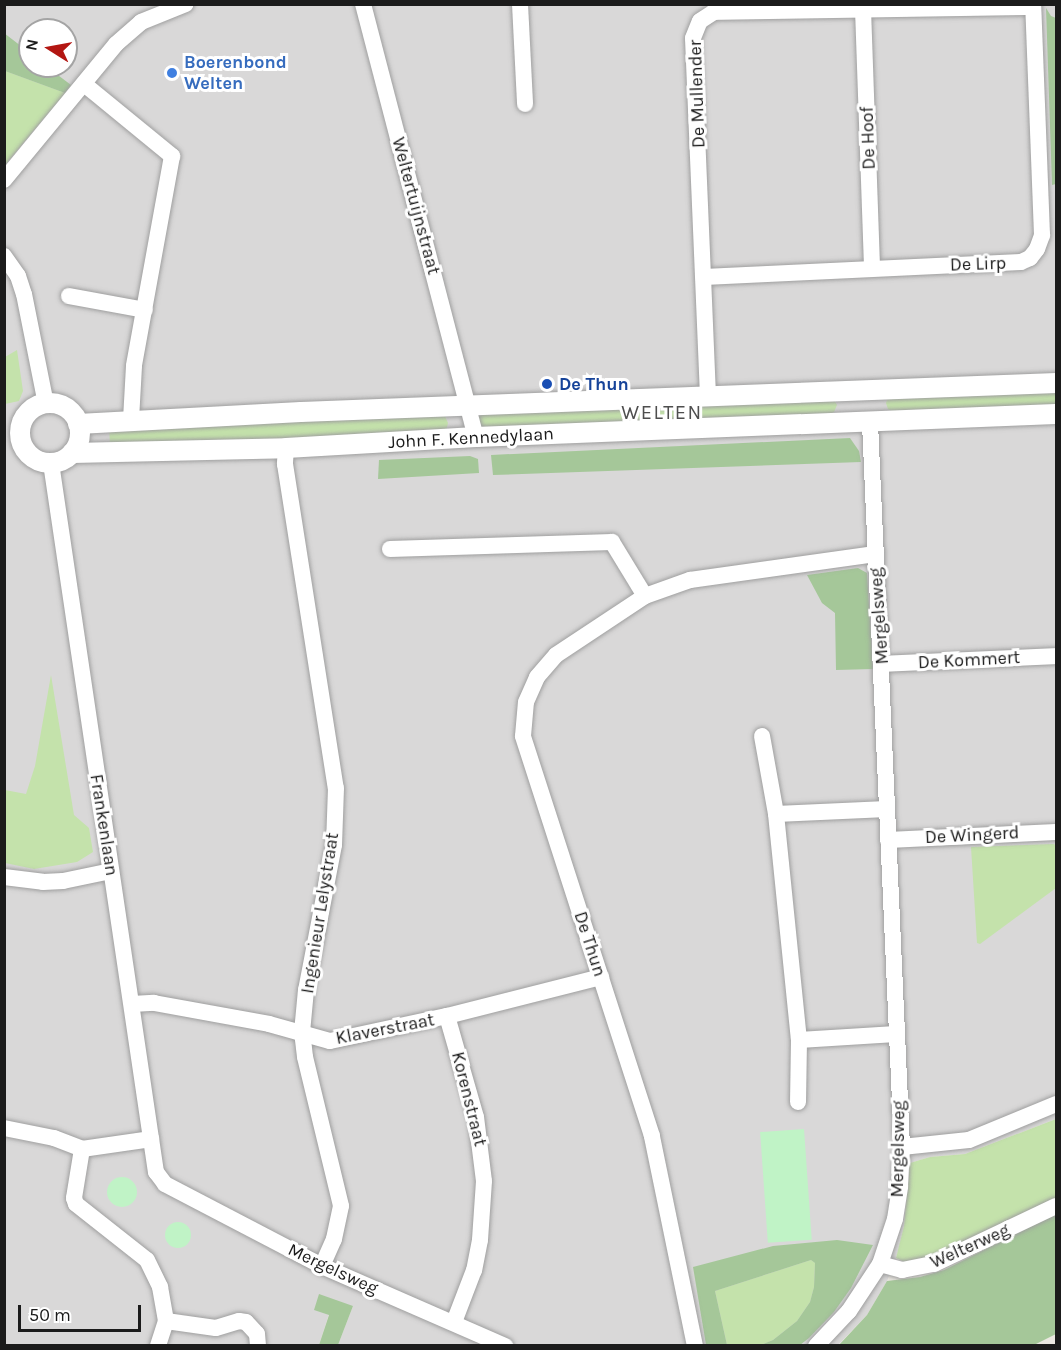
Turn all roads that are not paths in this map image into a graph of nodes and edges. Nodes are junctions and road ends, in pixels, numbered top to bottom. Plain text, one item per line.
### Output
1 (186, 4) edge
2 (363, 4) edge
3 (520, 4) edge
4 (1033, 6) edge
5 (863, 9) junction
6 (84, 84) junction
7 (525, 104) dead end
8 (4, 180) edge
9 (4, 256) edge
10 (872, 268) junction
11 (704, 277) junction
12 (69, 296) dead end
13 (144, 310) junction
14 (1056, 383) edge
15 (869, 388) junction
16 (708, 396) junction
17 (46, 404) junction
18 (469, 407) junction
19 (1056, 414) edge
20 (131, 420) junction
21 (870, 423) junction
22 (78, 424) junction
23 (13, 428) edge
24 (476, 437) junction
25 (14, 448) edge
26 (286, 448) junction
27 (72, 453) junction
28 (51, 463) junction
29 (390, 549) dead end
30 (875, 554) junction
31 (645, 596) junction
32 (1056, 656) edge
33 (882, 664) junction
34 (762, 736) dead end
35 (887, 809) junction
36 (776, 814) junction
37 (1056, 832) edge
38 (888, 840) junction
39 (111, 871) junction
40 (4, 877) edge
41 (601, 977) junction
42 (132, 1004) junction
43 (447, 1016) junction
44 (302, 1032) junction
45 (896, 1034) junction
46 (799, 1040) junction
47 (798, 1102) dead end
48 (1056, 1104) edge
49 (4, 1128) edge
50 (151, 1139) junction
51 (902, 1147) junction
52 (82, 1149) junction
53 (165, 1184) joint
54 (1056, 1206) edge
55 (880, 1264) junction
56 (322, 1266) junction
57 (166, 1321) junction
58 (454, 1322) junction
59 (158, 1346) edge
60 (258, 1346) edge
61 (505, 1346) edge
62 (695, 1346) edge
63 (816, 1346) edge

1 - 6 street
2 - 18 street, Weltertuijnstraat
3 - 7 street
4 - 5 street, De Mullender
4 - 10 street, De Lirp
5 - 10 street, De Hoof
5 - 11 street, De Mullender
6 - 8 street
6 - 13 street
9 - 17 street
10 - 11 street, De Lirp
11 - 16 street, De Mullender
12 - 13 street
13 - 20 street
14 - 15 street, John F. Kennedylaan
15 - 16 street, John F. Kennedylaan
15 - 21 street
16 - 18 street, John F. Kennedylaan
17 - 22 street
17 - 23 street
18 - 20 street, John F. Kennedylaan
18 - 24 street, Weltertuijnstraat
19 - 21 street, John F. Kennedylaan
20 - 22 street, John F. Kennedylaan
21 - 24 street, John F. Kennedylaan
21 - 30 street, Mergelsweg
22 - 27 street
23 - 25 street
24 - 26 street, John F. Kennedylaan
25 - 28 street
26 - 27 street, John F. Kennedylaan
26 - 44 street, Ingenieur Lelystraat
27 - 28 street
28 - 39 street, Frankenlaan
29 - 31 street
30 - 31 street, De Thun
30 - 33 street, Mergelsweg
31 - 41 street, De Thun
32 - 33 street, De Kommert
33 - 35 street, Mergelsweg
34 - 36 street
35 - 36 street
35 - 38 street, Mergelsweg
36 - 46 street
37 - 38 street, De Wingerd
38 - 45 street, Mergelsweg
39 - 40 street
39 - 42 street, Frankenlaan
41 - 43 street, Klaverstraat
41 - 62 street, De Thun
42 - 44 street, Klaverstraat
42 - 50 street, Frankenlaan
43 - 44 street, Klaverstraat
43 - 58 street, Korenstraat
44 - 56 street, Ingenieur Lelystraat
45 - 46 street
45 - 51 street, Mergelsweg
46 - 47 street
48 - 51 street
49 - 52 street
50 - 52 street
50 - 53 street, Frankenlaan
51 - 55 street, Mergelsweg
52 - 57 street
53 - 56 street, Mergelsweg
54 - 55 street, Welterweg
55 - 63 street, Mergelsweg
56 - 58 street, Mergelsweg
57 - 59 street
57 - 60 street
58 - 61 street, Mergelsweg

